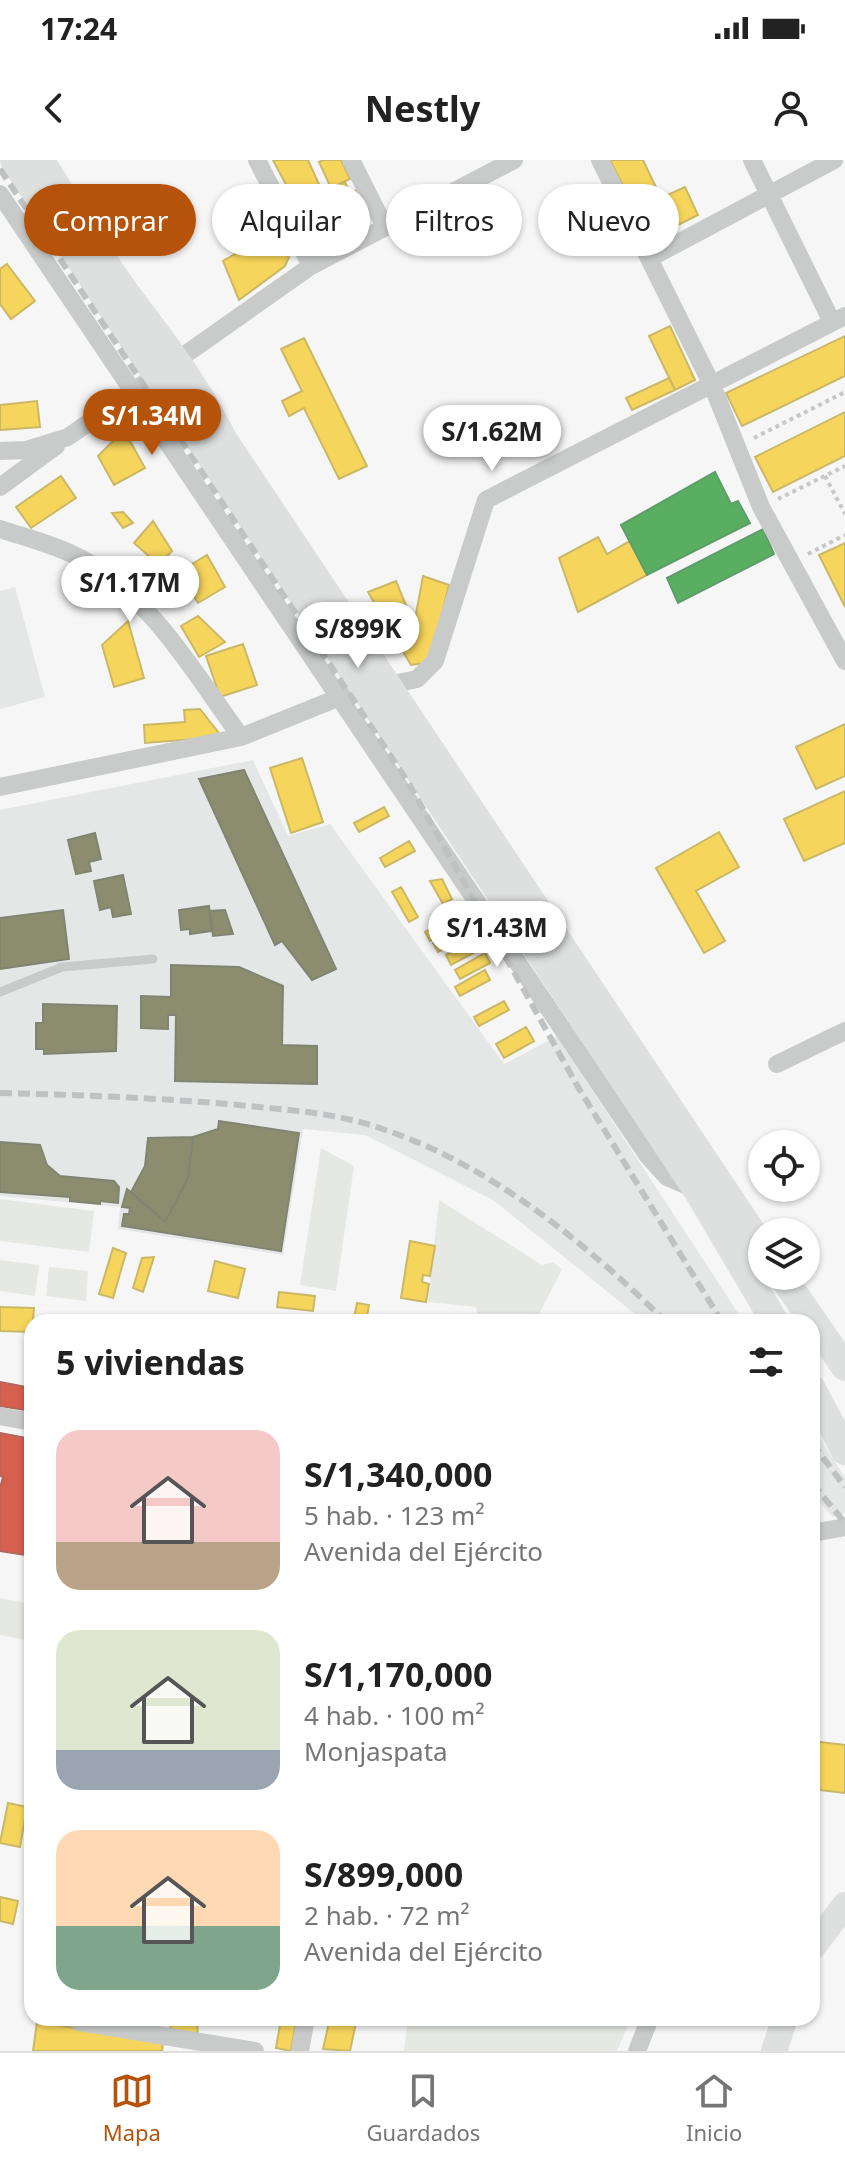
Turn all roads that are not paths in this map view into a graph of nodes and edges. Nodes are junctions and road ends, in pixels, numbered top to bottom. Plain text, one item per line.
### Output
1 (14, 160) edge
2 (40, 160) edge
3 (257, 160) edge
4 (351, 160) edge
5 (514, 160) edge
6 (600, 160) edge
7 (752, 160) edge
8 (834, 160) edge
9 (0, 194) edge
10 (769, 194) junction
11 (385, 227) junction
12 (650, 258) junction
13 (311, 266) junction
14 (839, 319) edge
15 (712, 385) junction
16 (68, 437) junction
17 (0, 451) edge
18 (0, 487) edge
19 (0, 529) edge
20 (845, 661) edge
21 (378, 687) junction
22 (338, 698) junction
23 (241, 737) junction
24 (0, 787) edge
25 (153, 959) dead end
26 (0, 992) edge
27 (845, 1031) edge
28 (777, 1064) dead end
29 (697, 1190) junction
30 (748, 1227) edge
31 (792, 1290) edge
32 (770, 1314) edge
33 (808, 1314) edge
34 (820, 1331) edge
35 (845, 1367) edge
36 (820, 1404) edge
37 (0, 1416) edge
38 (24, 1420) edge
39 (845, 1451) edge
40 (845, 1527) edge
41 (820, 1532) edge
42 (845, 1905) edge
43 (820, 1938) edge
44 (103, 2026) edge
45 (305, 2026) edge
46 (647, 2026) edge
47 (782, 2026) edge
48 (255, 2051) edge
49 (300, 2051) edge
50 (637, 2051) edge
51 (774, 2051) edge

1 - 21 main road
2 - 21 main road
3 - 13 street
4 - 11 street
5 - 11 street
6 - 12 street
7 - 10 street
8 - 10 street
9 - 22 street
10 - 12 street
10 - 14 street
11 - 13 street
12 - 15 street
13 - 16 street
14 - 15 street
15 - 20 street
15 - 21 street
16 - 17 street
16 - 18 street
19 - 23 street
21 - 22 street
21 - 29 main road
21 - 30 main road
22 - 23 street
22 - 29 street
23 - 24 street
25 - 26 lane
27 - 28 street
29 - 32 main road
31 - 33 main road
34 - 35 main road
36 - 39 main road
37 - 38 street
40 - 41 street
42 - 43 main road
44 - 48 street
45 - 49 street
46 - 50 street
47 - 51 main road

